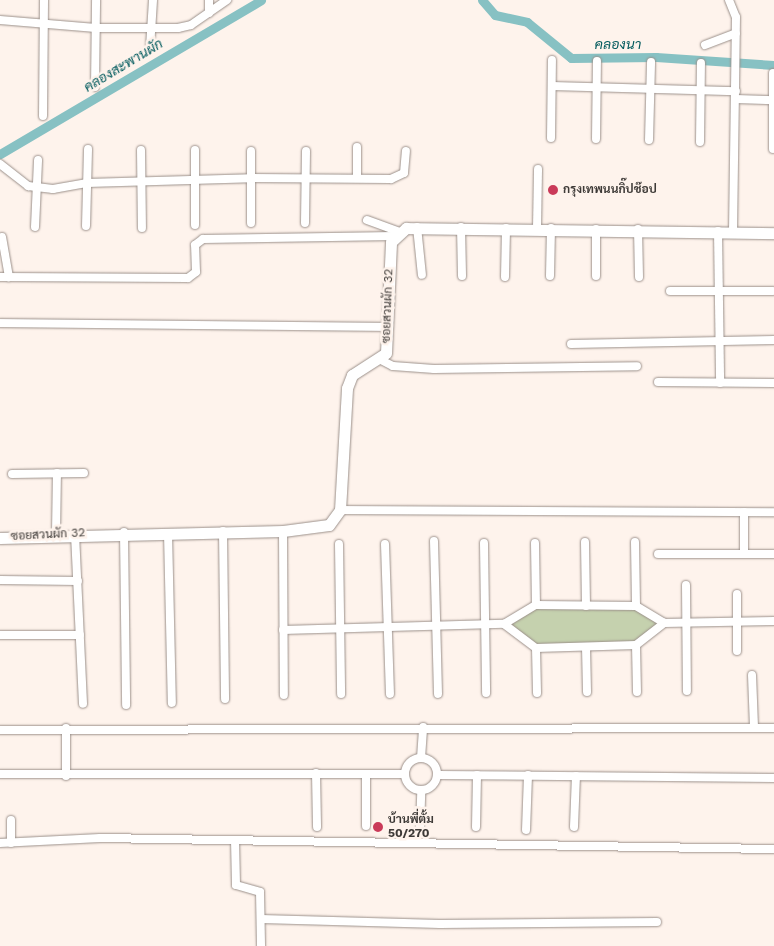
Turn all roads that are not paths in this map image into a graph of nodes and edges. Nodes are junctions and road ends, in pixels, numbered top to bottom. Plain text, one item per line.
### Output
1 (44, 0) edge
2 (96, 0) edge
3 (152, 0) edge
4 (209, 0) edge
5 (227, 0) edge
6 (729, 0) edge
7 (209, 13) junction
8 (0, 20) edge
9 (44, 25) junction
10 (151, 27) junction
11 (96, 28) junction
12 (736, 33) junction
13 (705, 45) dead end
14 (150, 48) dead end
15 (552, 60) dead end
16 (597, 61) dead end
17 (651, 62) dead end
18 (702, 64) dead end
19 (772, 73) dead end
20 (95, 86) dead end
21 (552, 86) junction
22 (597, 87) junction
23 (650, 88) junction
24 (701, 90) junction
25 (736, 91) junction
26 (736, 100) junction
27 (773, 100) edge
28 (43, 116) dead end
29 (551, 138) dead end
30 (596, 139) dead end
31 (650, 140) dead end
32 (700, 142) dead end
33 (357, 147) dead end
34 (88, 149) dead end
35 (773, 149) edge
36 (141, 150) dead end
37 (195, 150) dead end
38 (251, 151) dead end
39 (306, 151) dead end
40 (406, 151) dead end
41 (38, 160) dead end
42 (1, 166) edge
43 (538, 169) dead end
44 (357, 177) junction
45 (251, 178) junction
46 (306, 178) junction
47 (142, 181) junction
48 (196, 182) junction
49 (87, 183) junction
50 (36, 188) junction
51 (368, 220) dead end
52 (251, 222) dead end
53 (305, 223) dead end
54 (195, 225) dead end
55 (86, 226) dead end
56 (417, 226) junction
57 (35, 227) dead end
58 (461, 227) junction
59 (142, 228) dead end
60 (506, 228) junction
61 (537, 228) junction
62 (551, 228) junction
63 (596, 229) junction
64 (638, 229) junction
65 (718, 230) junction
66 (733, 231) junction
67 (774, 233) edge
68 (397, 234) junction
69 (2, 237) dead end
70 (422, 274) dead end
71 (462, 276) dead end
72 (550, 276) dead end
73 (596, 276) dead end
74 (4, 277) edge
75 (505, 277) dead end
76 (639, 277) dead end
77 (721, 290) junction
78 (670, 291) dead end
79 (773, 291) dead end
80 (0, 323) edge
81 (389, 327) junction
82 (774, 340) edge
83 (721, 341) junction
84 (571, 344) dead end
85 (380, 360) junction
86 (637, 366) dead end
87 (658, 382) dead end
88 (720, 383) junction
89 (774, 383) edge
90 (57, 473) junction
91 (12, 474) dead end
92 (84, 474) dead end
93 (340, 510) junction
94 (744, 512) junction
95 (774, 512) edge
96 (223, 531) junction
97 (283, 531) junction
98 (124, 532) junction
99 (168, 533) junction
100 (56, 534) junction
101 (76, 534) junction
102 (0, 538) edge
103 (434, 541) dead end
104 (585, 542) dead end
105 (635, 542) dead end
106 (484, 543) dead end
107 (535, 543) dead end
108 (339, 544) dead end
109 (385, 544) dead end
110 (658, 554) dead end
111 (744, 554) junction
112 (774, 554) edge
113 (0, 580) edge
114 (78, 581) junction
115 (686, 585) dead end
116 (737, 594) dead end
117 (536, 605) junction
118 (586, 606) junction
119 (636, 606) junction
120 (774, 620) edge
121 (737, 621) junction
122 (686, 622) junction
123 (664, 623) junction
124 (504, 624) junction
125 (486, 625) junction
126 (435, 627) junction
127 (388, 628) junction
128 (340, 629) junction
129 (283, 630) junction
130 (80, 635) junction
131 (0, 636) edge
132 (636, 645) junction
133 (586, 647) junction
134 (536, 648) junction
135 (737, 651) dead end
136 (752, 675) dead end
137 (687, 691) dead end
138 (537, 692) dead end
139 (587, 692) dead end
140 (637, 692) dead end
141 (486, 693) dead end
142 (341, 694) dead end
143 (390, 694) dead end
144 (438, 694) dead end
145 (284, 695) dead end
146 (225, 699) dead end
147 (172, 703) dead end
148 (83, 704) dead end
149 (126, 705) dead end
150 (422, 727) junction
151 (66, 728) junction
152 (754, 728) junction
153 (774, 728) edge
154 (0, 730) edge
155 (421, 758) junction
156 (316, 773) junction
157 (0, 774) edge
158 (366, 774) junction
159 (405, 774) junction
160 (438, 775) junction
161 (477, 775) junction
162 (528, 775) junction
163 (66, 776) junction
164 (576, 776) junction
165 (774, 778) edge
166 (421, 791) junction
167 (11, 820) dead end
168 (366, 826) dead end
169 (317, 827) dead end
170 (476, 827) dead end
171 (574, 827) dead end
172 (420, 828) dead end
173 (526, 830) dead end
174 (235, 840) junction
175 (0, 843) edge
176 (11, 843) junction
177 (774, 849) edge
178 (261, 919) junction
179 (657, 922) dead end
180 (261, 946) edge

1 - 9 street
2 - 11 street
3 - 10 street
4 - 7 street
5 - 7 street
6 - 12 street
7 - 10 street
8 - 9 street
9 - 11 street
9 - 28 street
10 - 11 street
10 - 14 street
11 - 20 street
12 - 13 street
12 - 25 street
15 - 21 street
16 - 22 street
17 - 23 street
18 - 24 street
19 - 27 street
21 - 22 street
21 - 29 street
22 - 23 street
22 - 30 street
23 - 24 street
23 - 31 street
24 - 25 street
24 - 32 street
25 - 26 street
26 - 27 street
26 - 66 street
27 - 35 street
33 - 44 street
34 - 49 street
36 - 47 street
37 - 48 street
38 - 45 street
39 - 46 street
40 - 44 street
41 - 50 street
42 - 50 street
43 - 61 street
44 - 46 street
45 - 46 street
45 - 48 street
45 - 52 street
46 - 53 street
47 - 48 street
47 - 49 street
47 - 59 street
48 - 54 street
49 - 50 street
49 - 55 street
50 - 57 street
51 - 68 street
56 - 58 street
56 - 68 street
56 - 70 street
58 - 60 street
58 - 71 street
60 - 61 street
60 - 75 street
61 - 62 street
62 - 63 street
62 - 72 street
63 - 64 street
63 - 73 street
64 - 65 street
64 - 76 street
65 - 66 street
65 - 77 street
66 - 67 street
68 - 74 street
68 - 81 street, ซอยสวนผัก 32
69 - 74 street
77 - 78 street
77 - 79 street
77 - 83 street
80 - 81 street
81 - 85 street, ซอยสวนผัก 32
82 - 83 street
83 - 84 street
83 - 88 street
85 - 86 street
85 - 93 street, ซอยสวนผัก 32
87 - 88 street
88 - 89 street
90 - 91 street
90 - 92 street
90 - 100 street
93 - 94 street
93 - 97 street, ซอยสวนผัก 32
94 - 95 street
94 - 111 street
96 - 97 street, ซอยสวนผัก 32
96 - 99 street, ซอยสวนผัก 32
96 - 146 street
97 - 129 street
98 - 99 street, ซอยสวนผัก 32
98 - 101 street, ซอยสวนผัก 32
98 - 149 street
99 - 147 street
100 - 101 street, ซอยสวนผัก 32
100 - 102 street, ซอยสวนผัก 32
101 - 114 street
103 - 126 street
104 - 118 street
105 - 119 street
106 - 125 street
107 - 117 street
108 - 128 street
109 - 127 street
110 - 111 street
111 - 112 street
113 - 114 street
114 - 130 street
115 - 122 street
116 - 121 street
117 - 118 street
117 - 124 street
118 - 119 street
119 - 123 street
120 - 121 street
121 - 122 street
121 - 135 street
122 - 123 street
122 - 137 street
123 - 132 street
124 - 125 street
124 - 134 street
125 - 126 street
125 - 141 street
126 - 127 street
126 - 144 street
127 - 128 street
127 - 143 street
128 - 129 street
128 - 142 street
129 - 145 street
130 - 131 street
130 - 148 street
132 - 133 street
132 - 140 street
133 - 134 street
133 - 139 street
134 - 138 street
136 - 152 street
150 - 151 street
150 - 152 street
150 - 155 street
151 - 154 street
151 - 163 street
152 - 153 street
155 - 159 street
155 - 160 street
156 - 158 street
156 - 163 street
156 - 169 street
157 - 163 street
158 - 159 street
158 - 168 street
159 - 166 street
160 - 161 street
160 - 166 street
161 - 162 street
161 - 170 street
162 - 164 street
162 - 173 street
164 - 165 street
164 - 171 street
166 - 172 street
167 - 176 street
174 - 176 street
174 - 177 street
174 - 178 street
175 - 176 street
178 - 179 street
178 - 180 street

